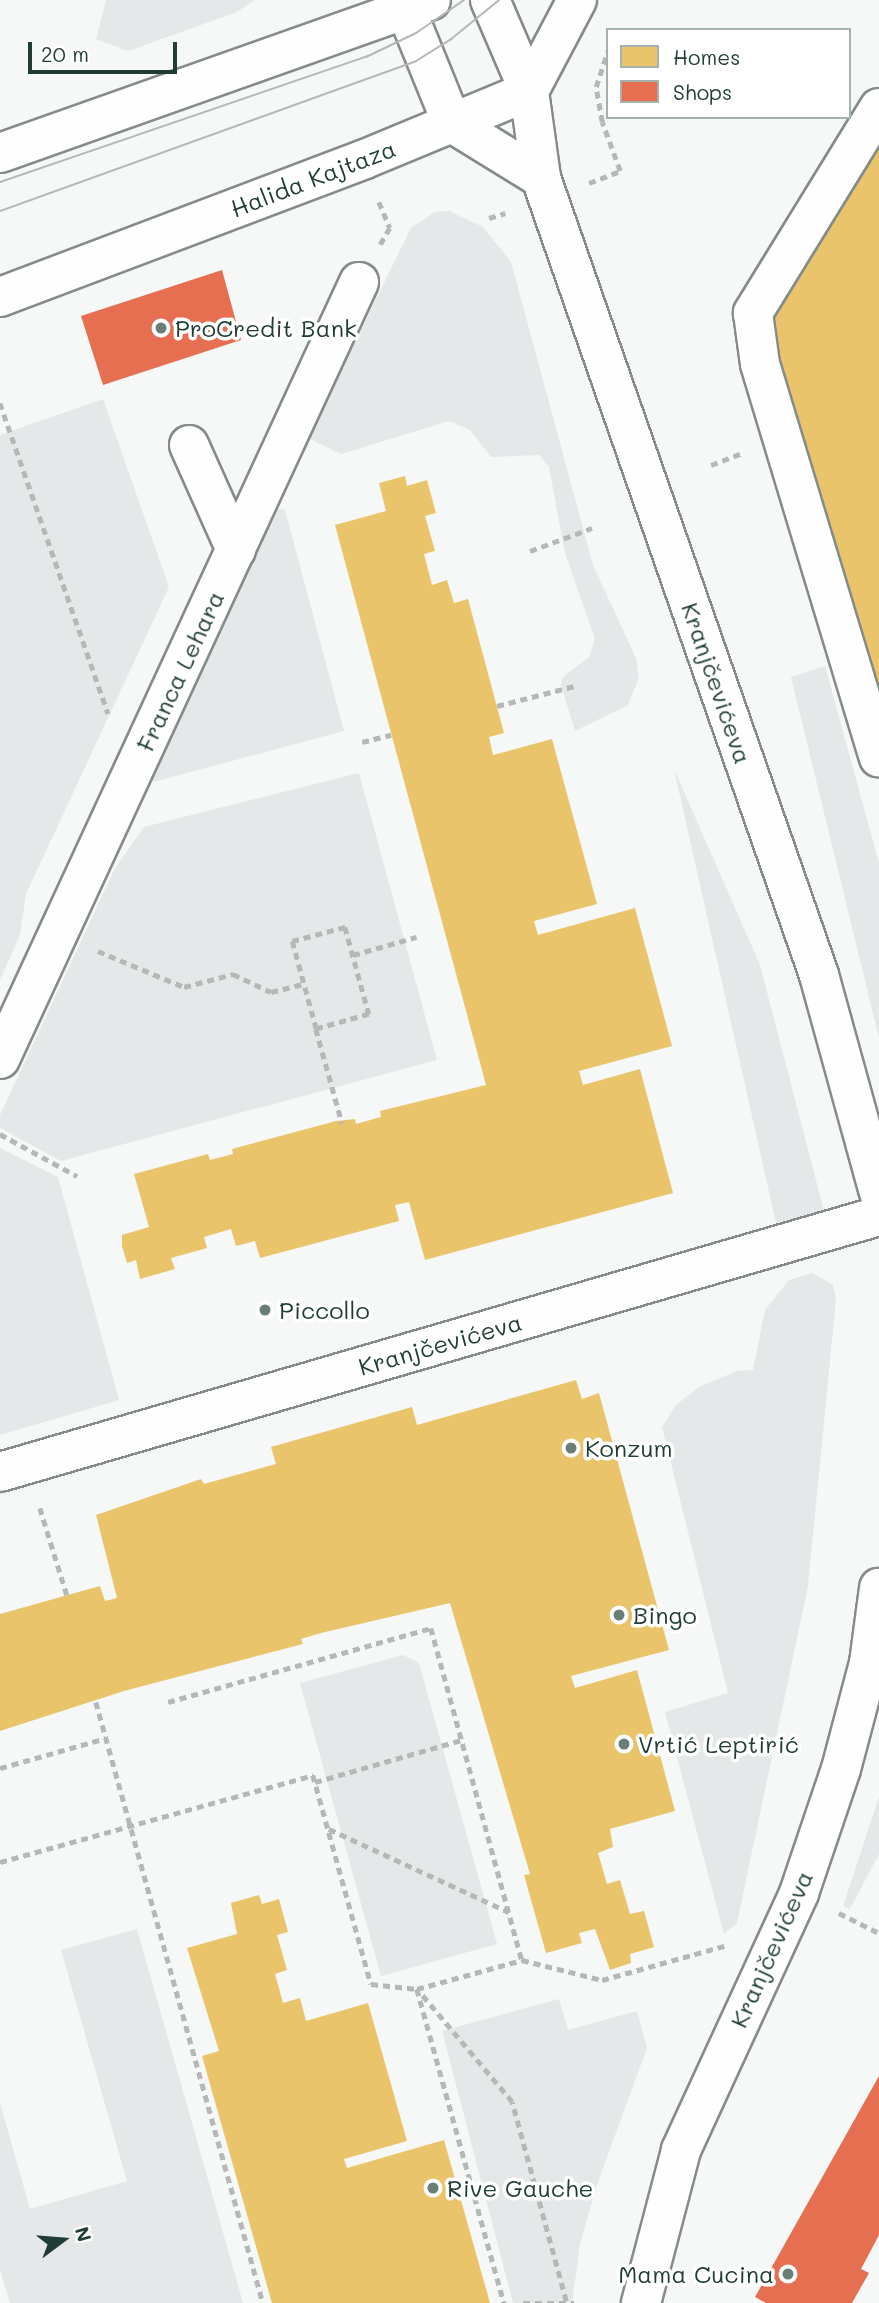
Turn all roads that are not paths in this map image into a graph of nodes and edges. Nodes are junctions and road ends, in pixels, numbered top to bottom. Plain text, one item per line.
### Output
1 (490, 0) edge
2 (577, 0) edge
3 (413, 3) edge
4 (529, 91) junction
5 (879, 108) edge
6 (452, 123) junction
7 (0, 153) edge
8 (541, 177) junction
9 (359, 282) road end
10 (0, 297) edge
11 (189, 445) dead end
12 (236, 550) junction
13 (879, 757) edge
14 (0, 1059) edge
15 (879, 1193) edge
16 (879, 1216) edge
17 (13, 1468) edge
18 (879, 1588) edge
19 (641, 2303) edge

1 - 4 street, Kranjčevićeva
2 - 4 street
3 - 6 street
3 - 7 street
4 - 6 street, Halida Kajtaza
4 - 8 street, Kranjčevićeva
5 - 13 street
6 - 8 street
6 - 10 street, Halida Kajtaza
8 - 15 street, Kranjčevićeva
9 - 12 street, Franca Lehara
11 - 12 street
12 - 14 street, Franca Lehara
16 - 17 street, Kranjčevićeva
18 - 19 street, Kranjčevićeva

